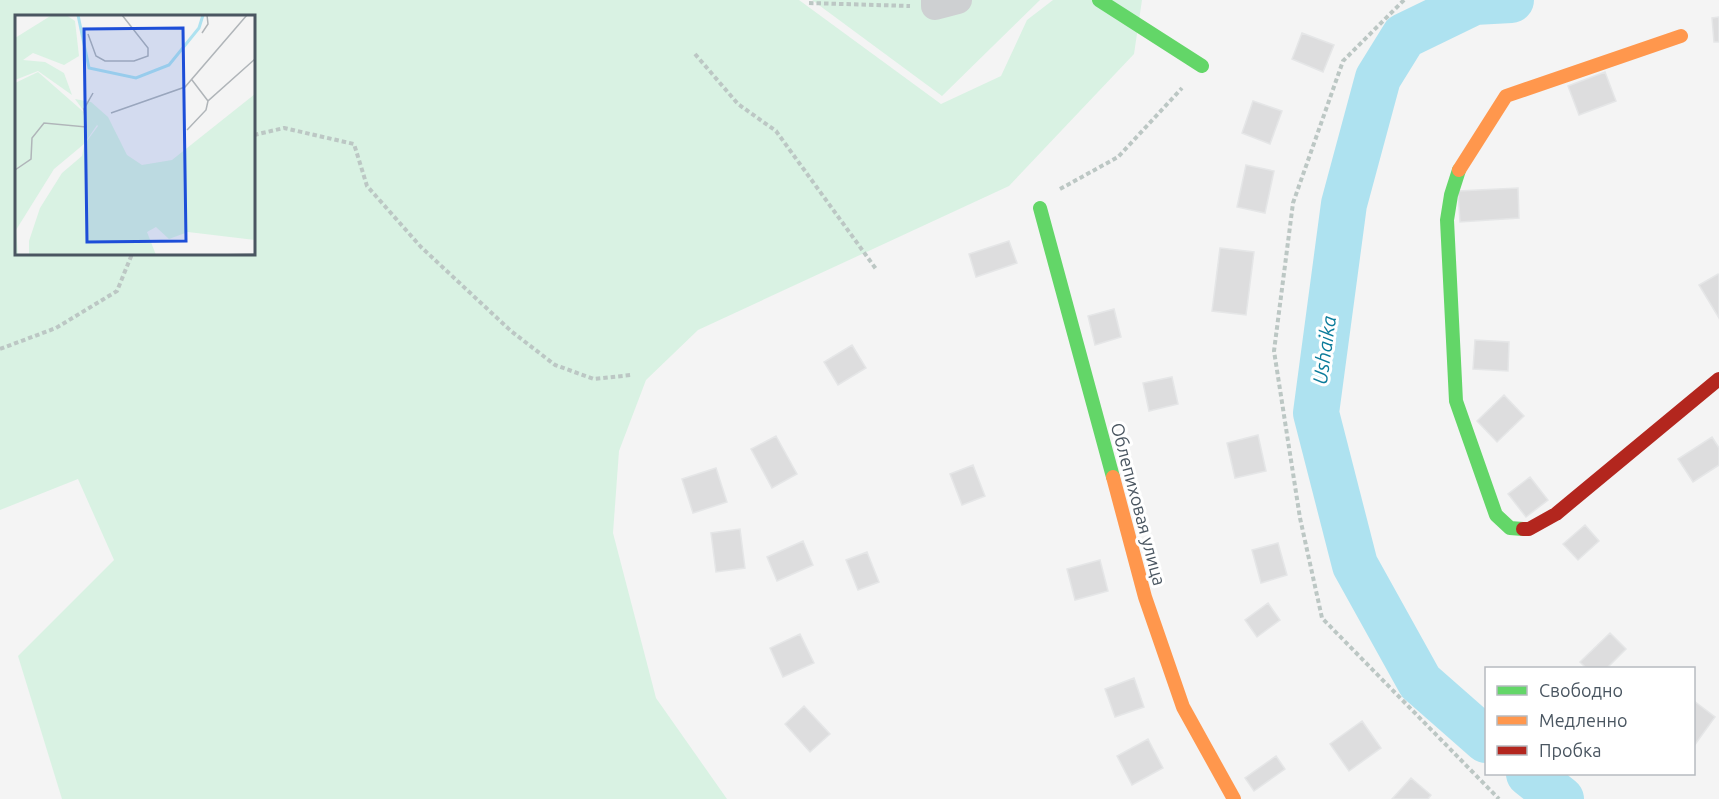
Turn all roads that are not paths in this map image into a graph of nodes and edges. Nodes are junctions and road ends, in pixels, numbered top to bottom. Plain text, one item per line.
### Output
1 (1099, 0) edge
2 (1681, 36) dead end
3 (1202, 66) road end
4 (1040, 208) road end
5 (1719, 379) edge
6 (1234, 799) edge

1 - 3 street
2 - 5 street
4 - 6 street, Облепиховая улица

